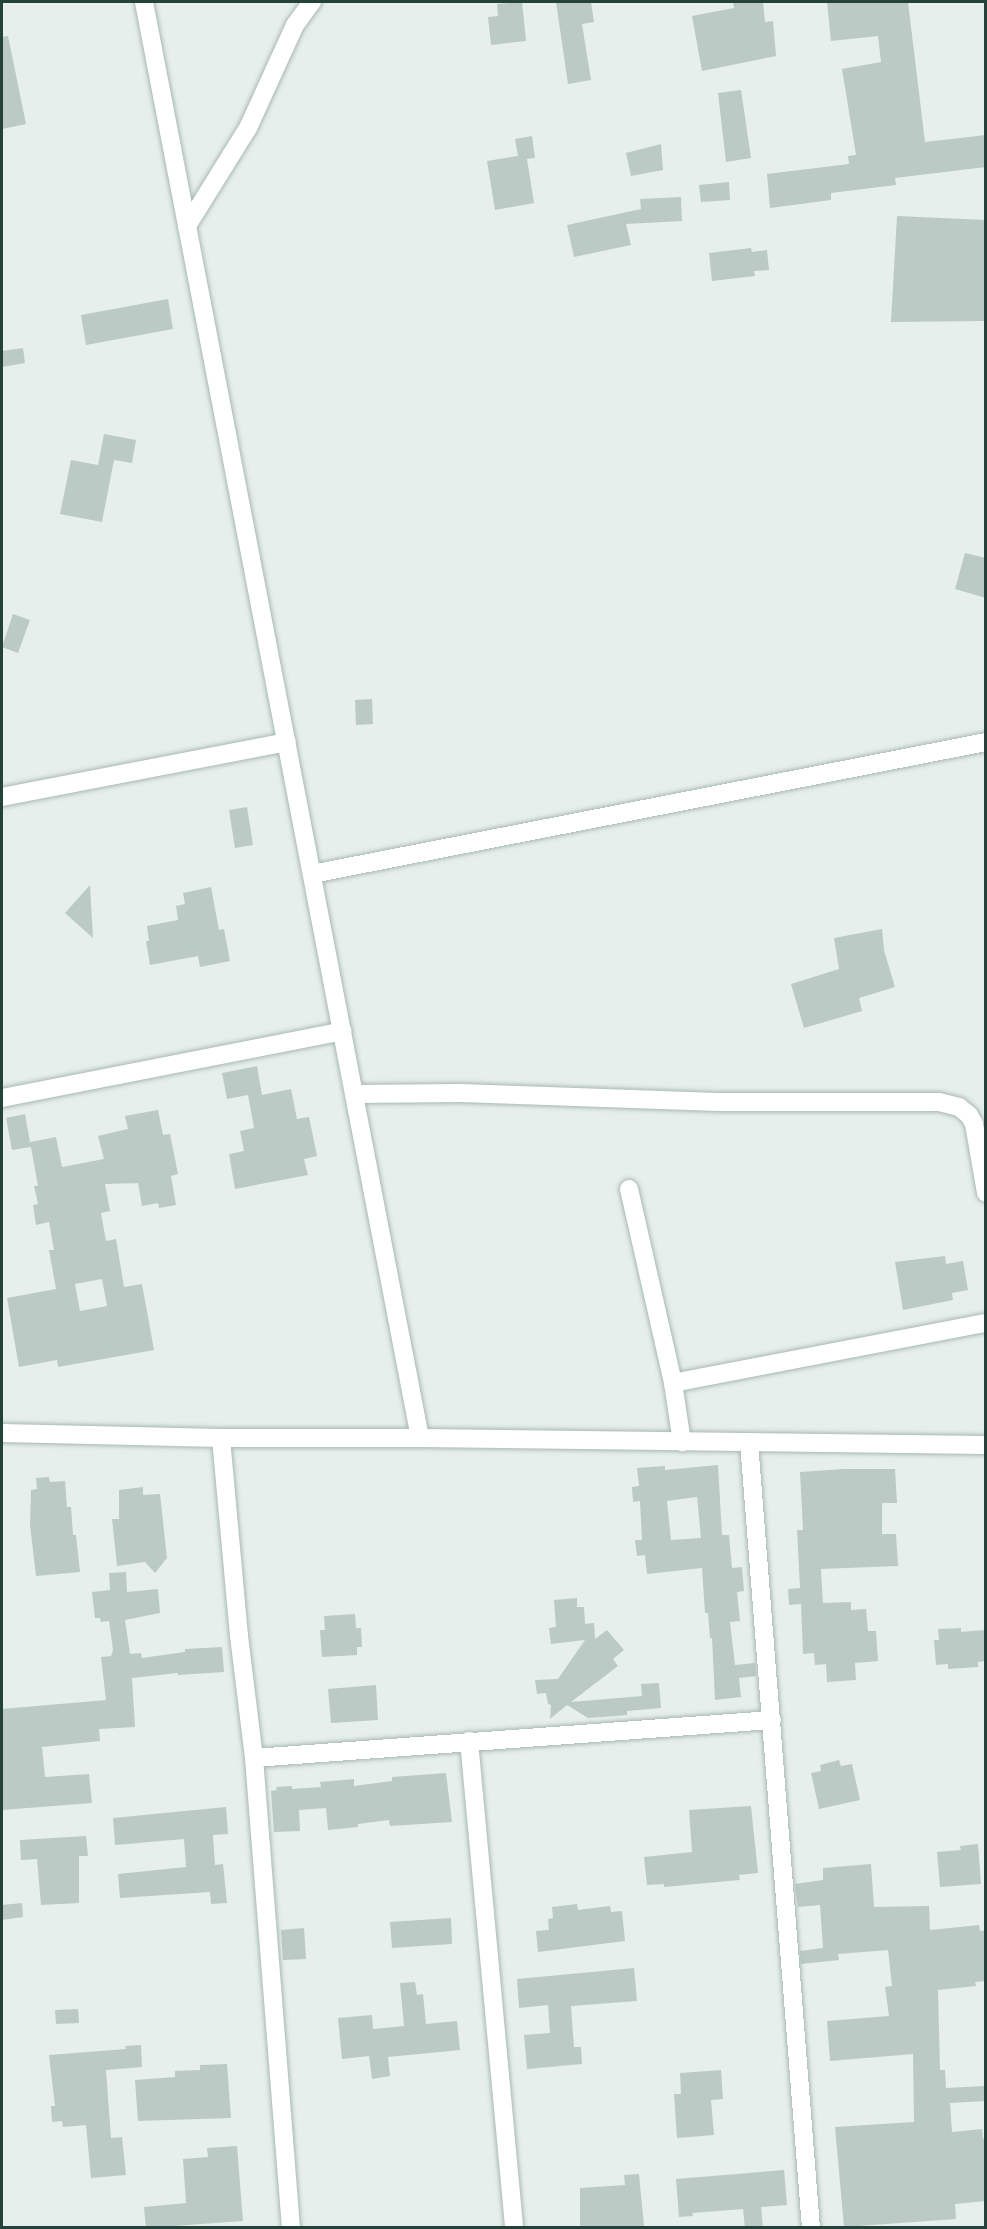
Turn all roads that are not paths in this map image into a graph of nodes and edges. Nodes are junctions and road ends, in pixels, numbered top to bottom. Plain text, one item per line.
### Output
1 (144, 2) edge
2 (312, 2) edge
3 (187, 226) junction
4 (287, 742) junction
5 (986, 742) edge
6 (2, 797) edge
7 (312, 874) junction
8 (342, 1031) junction
9 (354, 1094) junction
10 (2, 1098) edge
11 (629, 1189) dead end
12 (986, 1192) edge
13 (986, 1323) edge
14 (672, 1383) junction
15 (2, 1433) edge
16 (420, 1437) junction
17 (221, 1438) junction
18 (682, 1442) junction
19 (749, 1442) junction
20 (986, 1445) edge
21 (772, 1720) junction
22 (469, 1741) junction
23 (254, 1758) junction
24 (291, 2228) edge
25 (514, 2228) edge
26 (811, 2228) edge

1 - 3 street
2 - 3 street
3 - 4 street
4 - 6 street
4 - 7 street
5 - 7 street
7 - 8 street
8 - 9 street
8 - 10 street
9 - 12 street
9 - 16 street
11 - 14 street
13 - 14 street
14 - 18 street
15 - 17 street
16 - 17 street
16 - 18 street
17 - 23 street
18 - 19 street
19 - 20 street
19 - 21 street
21 - 22 street
21 - 26 street
22 - 23 street
22 - 25 street
23 - 24 street

